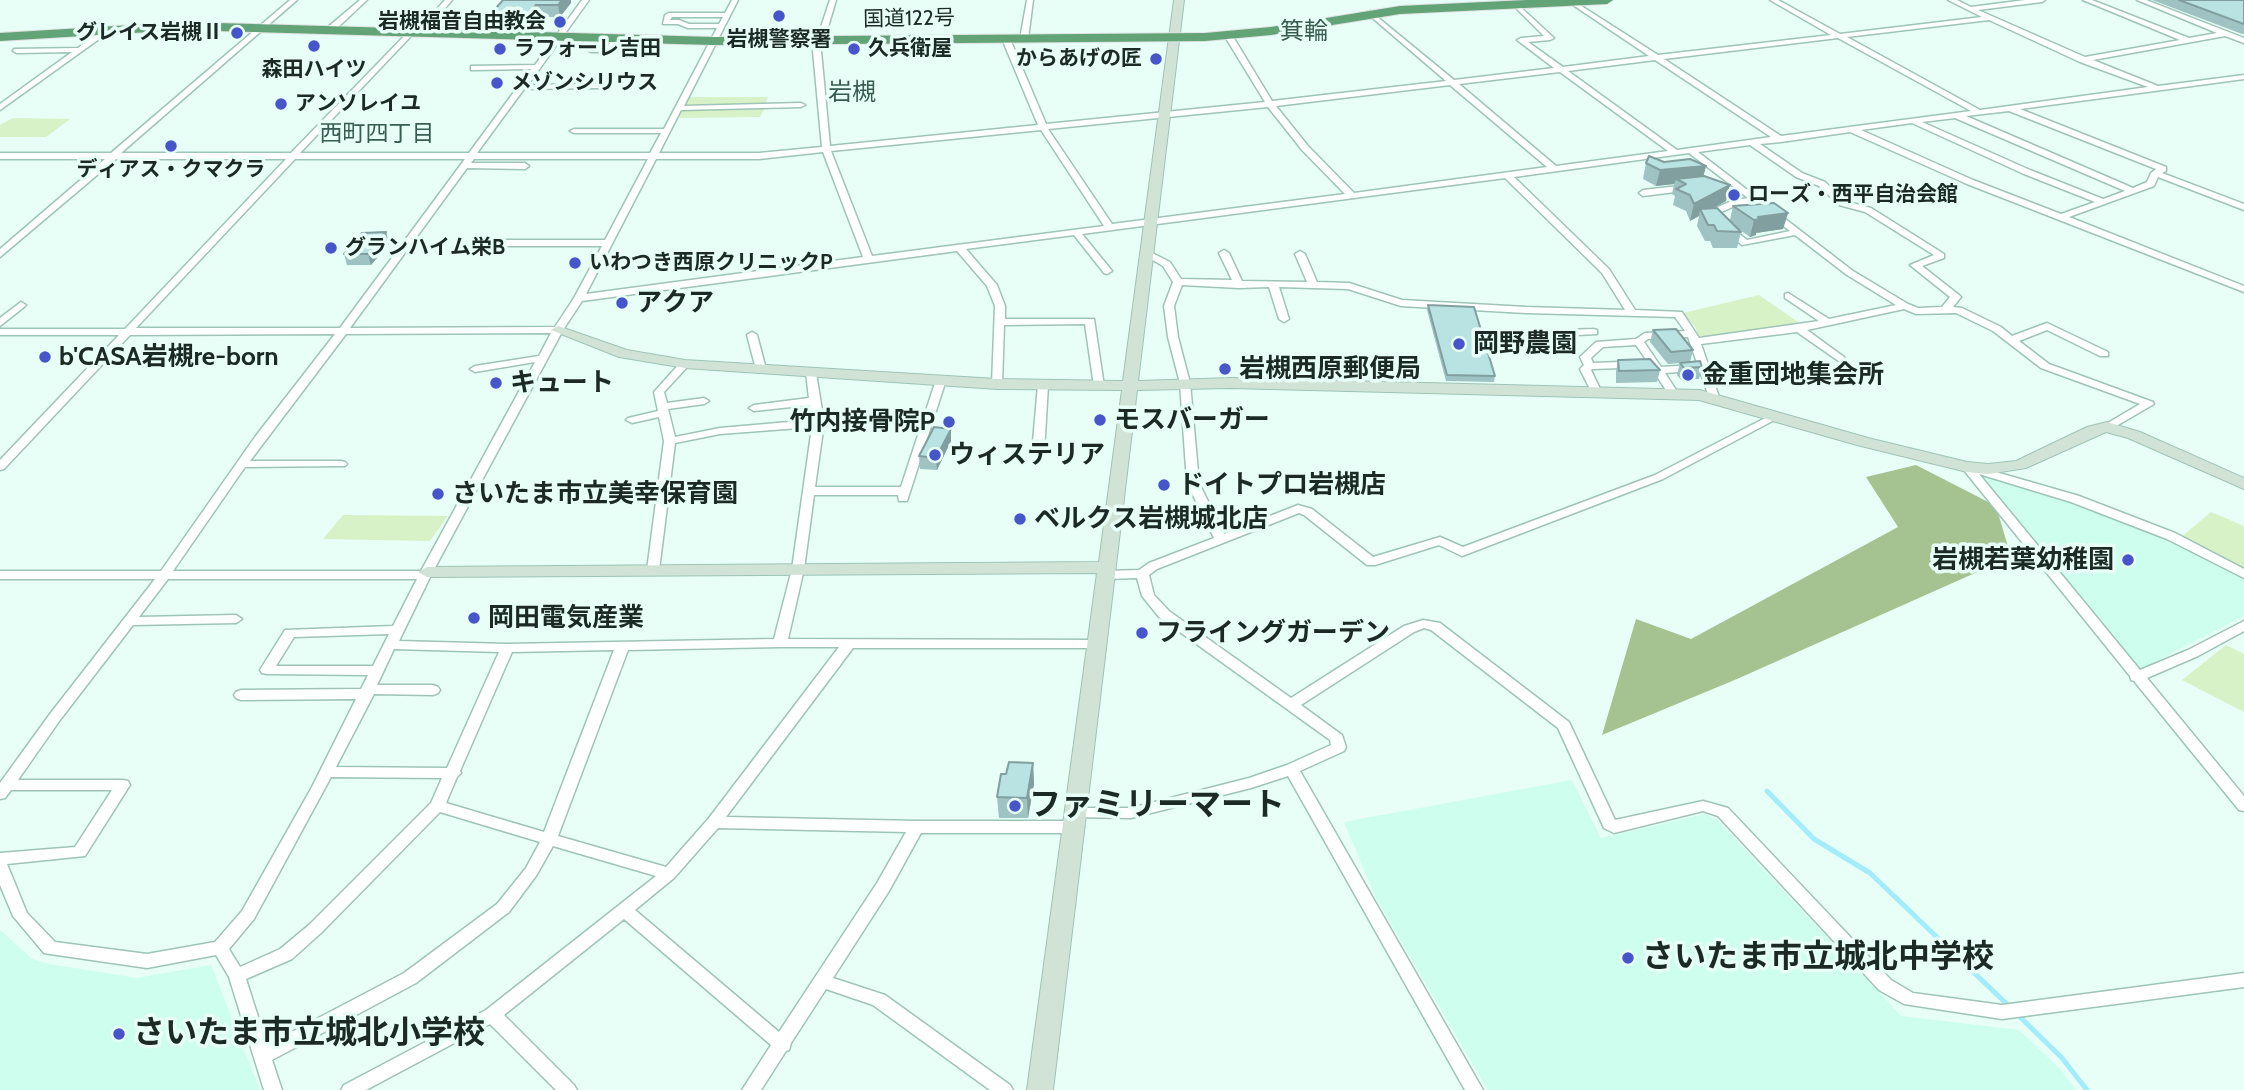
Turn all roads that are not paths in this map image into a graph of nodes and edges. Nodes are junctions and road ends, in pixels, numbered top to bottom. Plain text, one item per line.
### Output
1 (294, 0) edge
2 (365, 0) edge
3 (449, 0) edge
4 (586, 0) edge
5 (735, 0) edge
6 (834, 0) edge
7 (1030, 0) edge
8 (1179, 0) edge
9 (1607, 0) edge
10 (1773, 0) edge
11 (1951, 0) edge
12 (2042, 0) edge
13 (2087, 0) edge
14 (2140, 0) edge
15 (1572, 2) junction
16 (1469, 3) edge
17 (1516, 4) junction
18 (1969, 9) junction
19 (1374, 10) junction
20 (727, 15) junction
21 (1989, 18) junction
22 (722, 26) junction
23 (263, 27) junction
24 (109, 29) junction
25 (331, 29) junction
26 (415, 33) junction
27 (2224, 34) junction
28 (1228, 35) junction
29 (1839, 36) junction
30 (0, 37) edge
31 (558, 37) junction
32 (1176, 37) junction
33 (618, 39) junction
34 (1006, 39) junction
35 (1024, 39) junction
36 (2187, 40) junction
37 (713, 41) junction
38 (818, 41) junction
39 (2244, 41) edge
40 (591, 50) dead end
41 (16, 51) dead end
42 (78, 51) junction
43 (1658, 58) junction
44 (2083, 60) junction
45 (536, 67) junction
46 (474, 68) dead end
47 (1561, 69) junction
48 (2244, 77) edge
49 (1451, 82) junction
50 (600, 86) dead end
51 (523, 87) junction
52 (2158, 89) junction
53 (1270, 104) junction
54 (802, 105) dead end
55 (2008, 107) junction
56 (0, 108) edge
57 (679, 108) junction
58 (1978, 111) junction
59 (1166, 114) junction
60 (1956, 115) junction
61 (1913, 121) junction
62 (1043, 127) junction
63 (1853, 130) junction
64 (574, 131) dead end
65 (667, 131) junction
66 (1781, 140) junction
67 (1753, 143) junction
68 (826, 148) junction
69 (1692, 151) junction
70 (1676, 153) junction
71 (653, 154) junction
72 (293, 155) junction
73 (474, 155) junction
74 (0, 156) edge
75 (113, 156) junction
76 (464, 165) junction
77 (525, 166) dead end
78 (1555, 169) junction
79 (2155, 173) junction
80 (1507, 175) junction
81 (1737, 183) junction
82 (1724, 185) edge
83 (1697, 188) edge
84 (2131, 190) junction
85 (1643, 193) dead end
86 (1351, 195) junction
87 (1756, 200) junction
88 (2101, 201) junction
89 (2244, 207) edge
90 (2062, 217) junction
91 (1153, 222) junction
92 (1110, 228) junction
93 (1076, 232) junction
94 (1798, 232) junction
95 (506, 243) dead end
96 (608, 243) junction
97 (960, 248) junction
98 (1224, 253) dead end
99 (0, 254) edge
100 (1300, 254) dead end
101 (1149, 255) junction
102 (869, 260) junction
103 (1107, 271) dead end
104 (1178, 282) junction
105 (1313, 284) junction
106 (1238, 285) junction
107 (1273, 285) junction
108 (2244, 289) edge
109 (1788, 296) dead end
110 (579, 298) junction
111 (21, 305) dead end
112 (1905, 306) junction
113 (1946, 309) junction
114 (1580, 312) junction
115 (1632, 313) junction
116 (1284, 319) dead end
117 (1000, 322) junction
118 (0, 323) edge
119 (1828, 323) junction
120 (1798, 328) junction
121 (558, 330) junction
122 (128, 331) junction
123 (342, 331) junction
124 (0, 332) edge
125 (1593, 332) junction
126 (1537, 334) dead end
127 (752, 335) dead end
128 (1694, 338) junction
129 (2011, 340) junction
130 (1639, 342) junction
131 (1600, 344) junction
132 (2104, 354) dead end
133 (543, 358) junction
134 (1840, 359) dead end
135 (685, 364) junction
136 (1590, 366) junction
137 (1657, 367) junction
138 (1704, 368) junction
139 (475, 369) dead end
140 (761, 369) junction
141 (811, 373) junction
142 (941, 380) junction
143 (1185, 383) junction
144 (997, 384) junction
145 (1043, 385) junction
146 (1130, 385) junction
147 (1099, 386) junction
148 (1596, 391) junction
149 (1673, 393) junction
150 (1714, 397) junction
151 (704, 401) dead end
152 (814, 401) junction
153 (754, 408) dead end
154 (663, 410) junction
155 (1775, 417) junction
156 (632, 420) dead end
157 (818, 422) junction
158 (2108, 427) junction
159 (670, 441) junction
160 (1038, 453) dead end
161 (241, 464) junction
162 (341, 464) dead end
163 (0, 467) edge
164 (1967, 467) junction
165 (2244, 484) edge
166 (810, 491) junction
167 (1220, 537) junction
168 (797, 569) junction
169 (653, 570) junction
170 (1108, 571) junction
171 (165, 574) junction
172 (426, 574) junction
173 (1142, 574) junction
174 (0, 575) edge
175 (2244, 575) edge
176 (236, 619) dead end
177 (130, 621) junction
178 (2244, 625) edge
179 (398, 630) junction
180 (780, 643) junction
181 (1098, 644) junction
182 (391, 645) junction
183 (623, 645) junction
184 (848, 645) junction
185 (507, 648) junction
186 (378, 671) junction
187 (2136, 677) junction
188 (433, 690) dead end
189 (368, 691) junction
190 (241, 695) dead end
191 (1291, 705) junction
192 (1292, 769) junction
193 (326, 772) junction
194 (454, 773) junction
195 (3, 790) edge
196 (438, 806) junction
197 (2244, 806) edge
198 (1076, 820) junction
199 (714, 822) junction
200 (917, 827) junction
201 (550, 839) junction
202 (0, 859) edge
203 (0, 866) edge
204 (669, 874) junction
205 (624, 910) junction
206 (220, 948) junction
207 (237, 976) junction
208 (2244, 980) edge
209 (822, 981) junction
210 (492, 1015) junction
211 (783, 1045) junction
212 (261, 1057) junction
213 (273, 1090) edge
214 (350, 1090) edge
215 (568, 1090) edge
216 (751, 1090) edge
217 (1004, 1090) edge
218 (1041, 1090) edge
219 (1474, 1090) edge

1 - 23 street
2 - 25 street
3 - 26 street
4 - 31 street
5 - 20 street
6 - 38 street
7 - 35 street
8 - 32 street
9 - 15 highway, 国道122号
10 - 29 street
11 - 18 street
12 - 18 street
13 - 36 street
14 - 27 street
15 - 17 highway, 国道122号
15 - 43 street
16 - 17 highway, 国道122号
16 - 19 highway, 国道122号
17 - 47 street
18 - 21 street
19 - 28 highway, 国道122号
19 - 49 street
20 - 22 street
20 - 22 street
21 - 29 street
21 - 44 street
22 - 37 street
23 - 24 highway, 国道122号
23 - 25 highway, 国道122号
23 - 75 street
24 - 30 highway, 国道122号
24 - 42 street
25 - 26 highway, 国道122号
26 - 31 highway, 国道122号
26 - 72 street
27 - 36 street
27 - 39 street
28 - 32 highway, 国道122号
28 - 53 street
29 - 43 street
29 - 58 street
31 - 33 highway, 国道122号
31 - 45 street
32 - 35 highway, 国道122号
32 - 59 street
33 - 37 highway, 国道122号
33 - 40 street
34 - 35 highway, 国道122号
34 - 38 highway, 国道122号
34 - 62 street
36 - 44 street
37 - 38 highway, 国道122号
37 - 57 street
38 - 68 street
41 - 42 street
42 - 56 street
43 - 47 street
43 - 66 street
44 - 52 street
45 - 46 street
45 - 51 street
47 - 49 street
47 - 70 street
48 - 52 street
49 - 53 street
49 - 78 street
50 - 51 street
51 - 73 street
52 - 55 street
53 - 59 street
53 - 86 street
54 - 57 street
55 - 58 street
55 - 79 street
57 - 65 street
58 - 60 street
59 - 62 street
59 - 91 street
60 - 61 street
60 - 84 street
61 - 63 street
61 - 88 street
62 - 68 street
62 - 92 street
63 - 66 street
63 - 90 street
64 - 65 street
65 - 71 street
66 - 67 street
67 - 69 street
67 - 113 street
68 - 71 street
68 - 102 street
69 - 70 street
69 - 81 street
70 - 78 street
71 - 73 street
71 - 96 street
72 - 73 street
72 - 75 street
72 - 122 street
73 - 76 street
74 - 75 street
75 - 99 street
76 - 77 street
76 - 123 street
78 - 80 street
79 - 84 street
79 - 89 street
80 - 86 street
80 - 115 street
81 - 82 street
81 - 87 street
83 - 85 street
84 - 88 street
86 - 91 street
87 - 94 street
87 - 94 street
88 - 90 street
90 - 108 street
91 - 92 street
91 - 101 street
92 - 93 street
93 - 97 street
93 - 103 street
94 - 112 street
95 - 96 street
96 - 110 street
97 - 102 street
97 - 117 street
98 - 106 street
100 - 105 street
101 - 104 street
101 - 146 street
102 - 110 street
104 - 106 street
104 - 143 street
105 - 107 street
105 - 114 street
106 - 107 street
107 - 116 street
109 - 119 street
110 - 121 street
111 - 118 street
112 - 113 street
112 - 119 street
113 - 129 street
114 - 115 street
114 - 125 street
115 - 128 street
117 - 144 street
117 - 147 street
119 - 120 street
120 - 128 street
120 - 134 street
121 - 123 street
121 - 133 street
121 - 135 street
122 - 123 street
122 - 124 street
122 - 163 street
123 - 161 street
125 - 126 street
125 - 131 street
127 - 140 street
128 - 130 street
128 - 138 street
129 - 132 street
129 - 158 street
130 - 131 street
130 - 137 street
131 - 136 street
133 - 139 street
133 - 172 street
135 - 140 street
135 - 154 street
136 - 137 street
136 - 148 street
137 - 138 street
137 - 149 street
138 - 150 street
140 - 141 street
141 - 142 street
141 - 152 street
142 - 144 street
142 - 166 street
143 - 146 street
143 - 148 street
143 - 167 street
144 - 145 street
145 - 147 street
145 - 160 street
146 - 147 street
146 - 170 street
148 - 149 street
149 - 150 street
150 - 155 street
151 - 154 street
152 - 153 street
152 - 157 street
154 - 156 street
154 - 159 street
155 - 164 street
155 - 167 street
157 - 159 street
157 - 166 street
158 - 164 street
158 - 165 street
159 - 169 street
161 - 162 street
161 - 171 street
164 - 175 street
164 - 187 street
166 - 168 street
167 - 173 street
168 - 169 street
168 - 170 street
168 - 180 street
169 - 172 street
170 - 173 street
170 - 181 street
171 - 172 street
171 - 174 street
171 - 177 street
172 - 179 street
173 - 191 street
176 - 177 street
177 - 195 street
178 - 187 street
179 - 182 street
179 - 186 street
180 - 183 street
180 - 184 street
181 - 184 street
181 - 198 street
182 - 185 street
182 - 186 street
183 - 185 street
183 - 201 street
184 - 199 street
185 - 194 street
186 - 189 street
187 - 197 street
188 - 189 street
189 - 190 street
189 - 193 street
191 - 192 street
191 - 208 street
192 - 198 street
192 - 219 street
193 - 194 street
193 - 206 street
194 - 196 street
195 - 202 street
196 - 201 street
196 - 207 street
198 - 200 street
198 - 218 street
199 - 200 street
199 - 204 street
200 - 209 street
201 - 204 street
201 - 212 street
203 - 206 street
204 - 205 street
205 - 210 street
205 - 211 street
206 - 207 street
207 - 212 street
209 - 211 street
209 - 217 street
210 - 214 street
210 - 215 street
211 - 216 street
212 - 213 street

